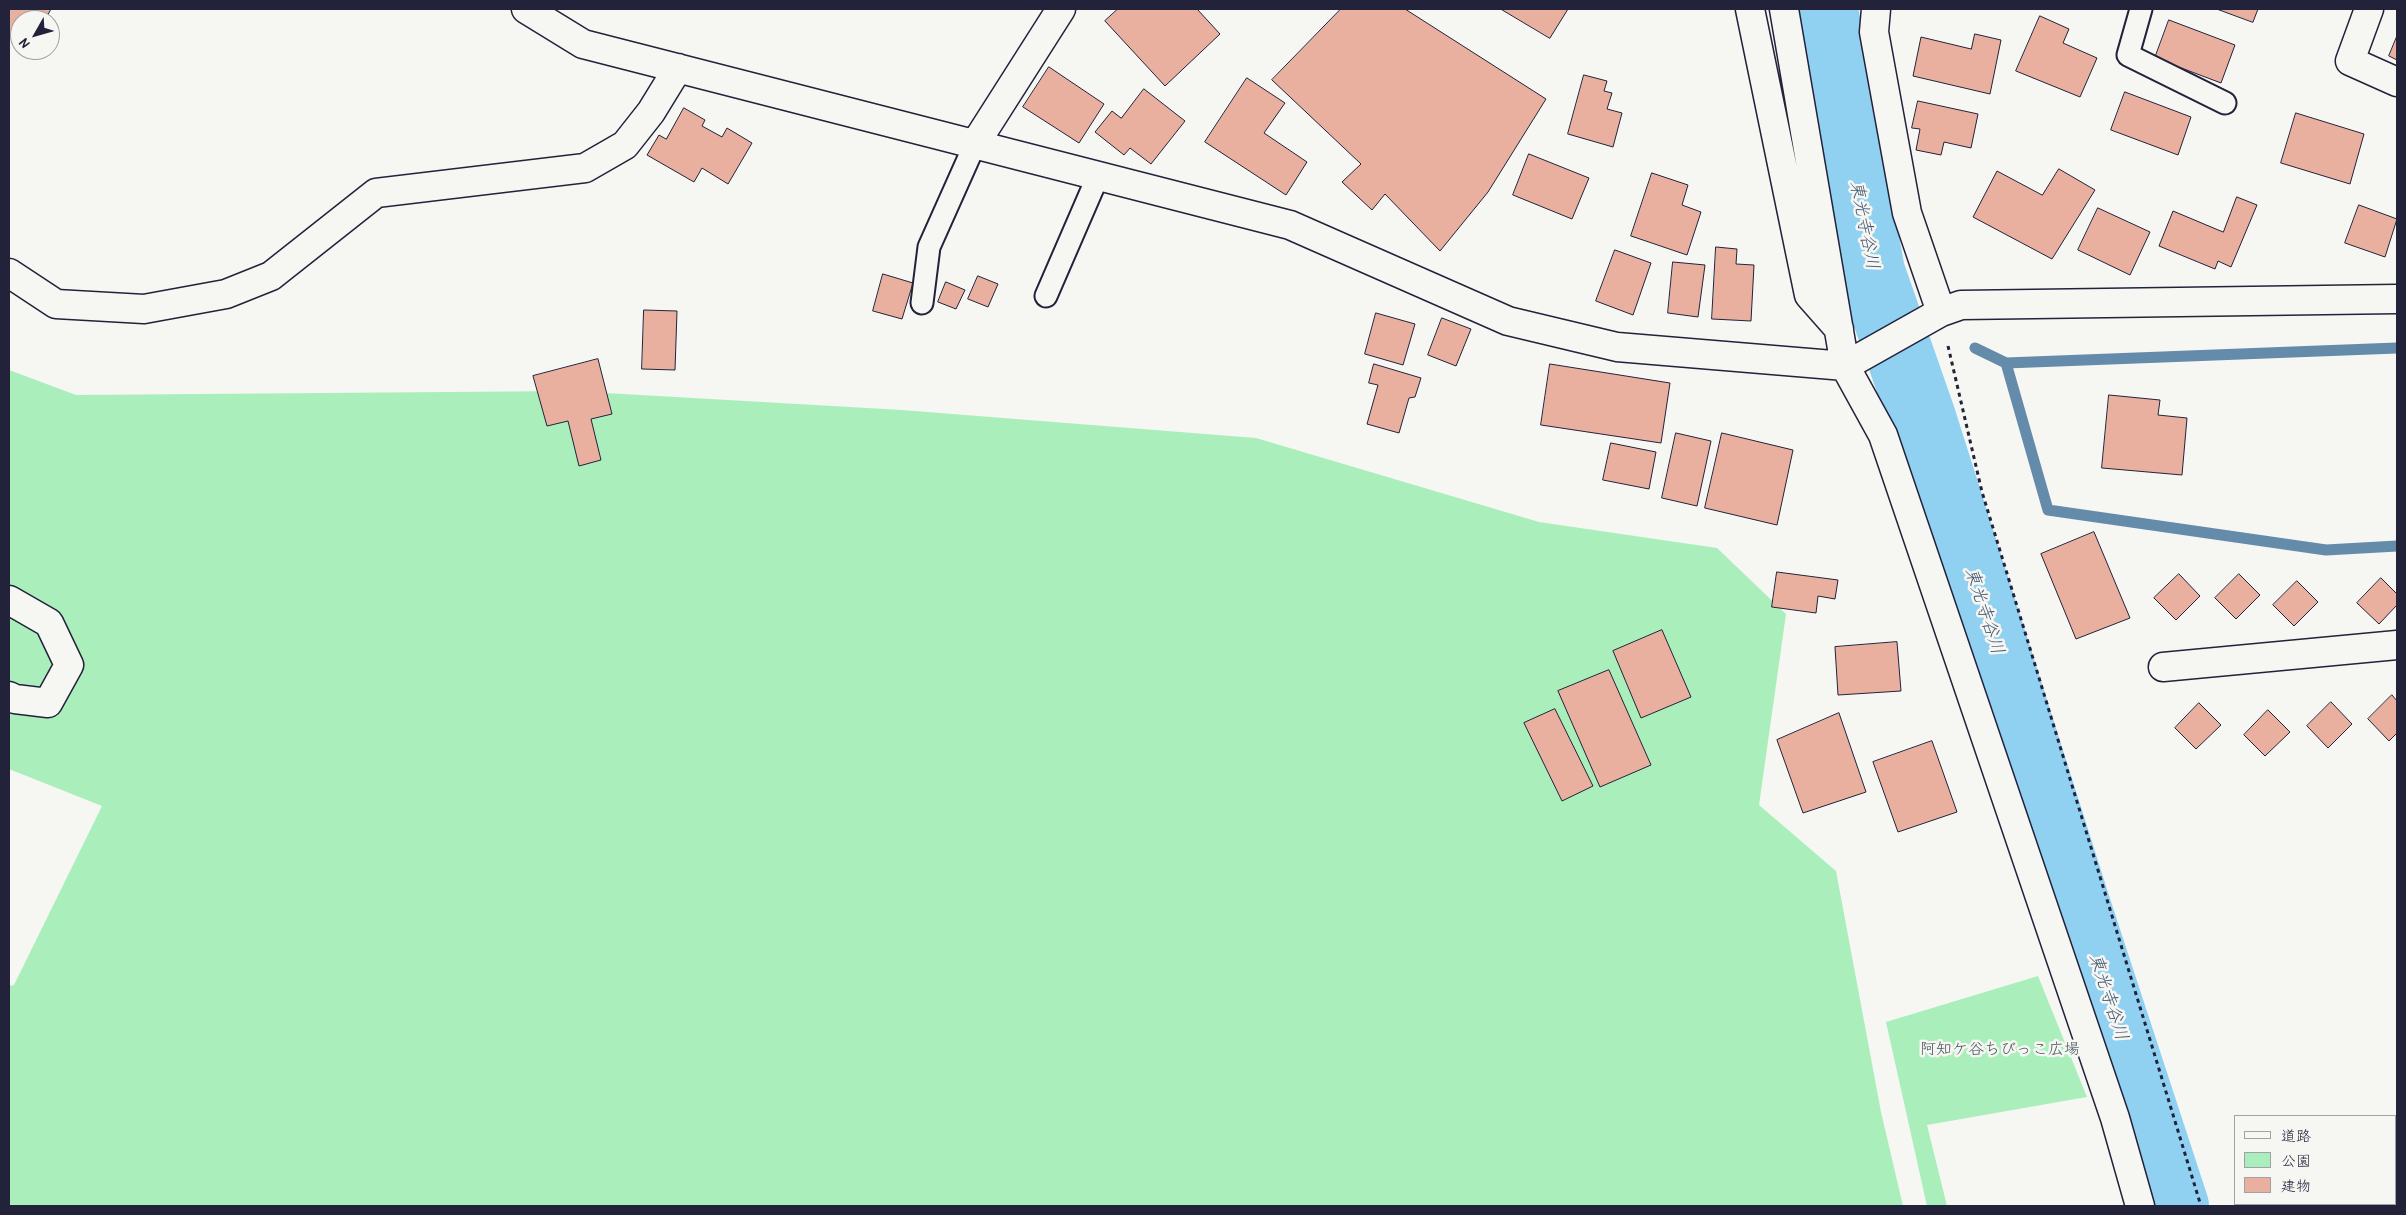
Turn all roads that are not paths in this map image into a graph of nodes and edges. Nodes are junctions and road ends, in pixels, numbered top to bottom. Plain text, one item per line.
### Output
1 (526, 9) edge
2 (1061, 9) edge
3 (1750, 9) edge
4 (1784, 9) edge
5 (1876, 9) edge
6 (2141, 9) edge
7 (2369, 9) edge
8 (678, 68) junction
9 (2397, 82) edge
10 (2225, 103) dead end
11 (975, 144) junction
12 (1098, 176) junction
13 (9, 273) edge
14 (1046, 296) dead end
15 (2397, 299) edge
16 (922, 303) dead end
17 (1941, 312) junction
18 (1839, 329) junction
19 (1845, 366) junction
20 (9, 600) edge
21 (2397, 645) edge
22 (2164, 667) dead end
23 (9, 696) edge
24 (2140, 1206) edge

1 - 8 street
2 - 11 street
3 - 18 street
4 - 18 street
5 - 17 street
6 - 10 lane
7 - 9 street
8 - 11 street
8 - 13 street
11 - 12 street
11 - 16 lane
12 - 14 lane
12 - 19 street
15 - 17 street
17 - 19 street
18 - 19 street
19 - 24 street
20 - 23 street
21 - 22 street

